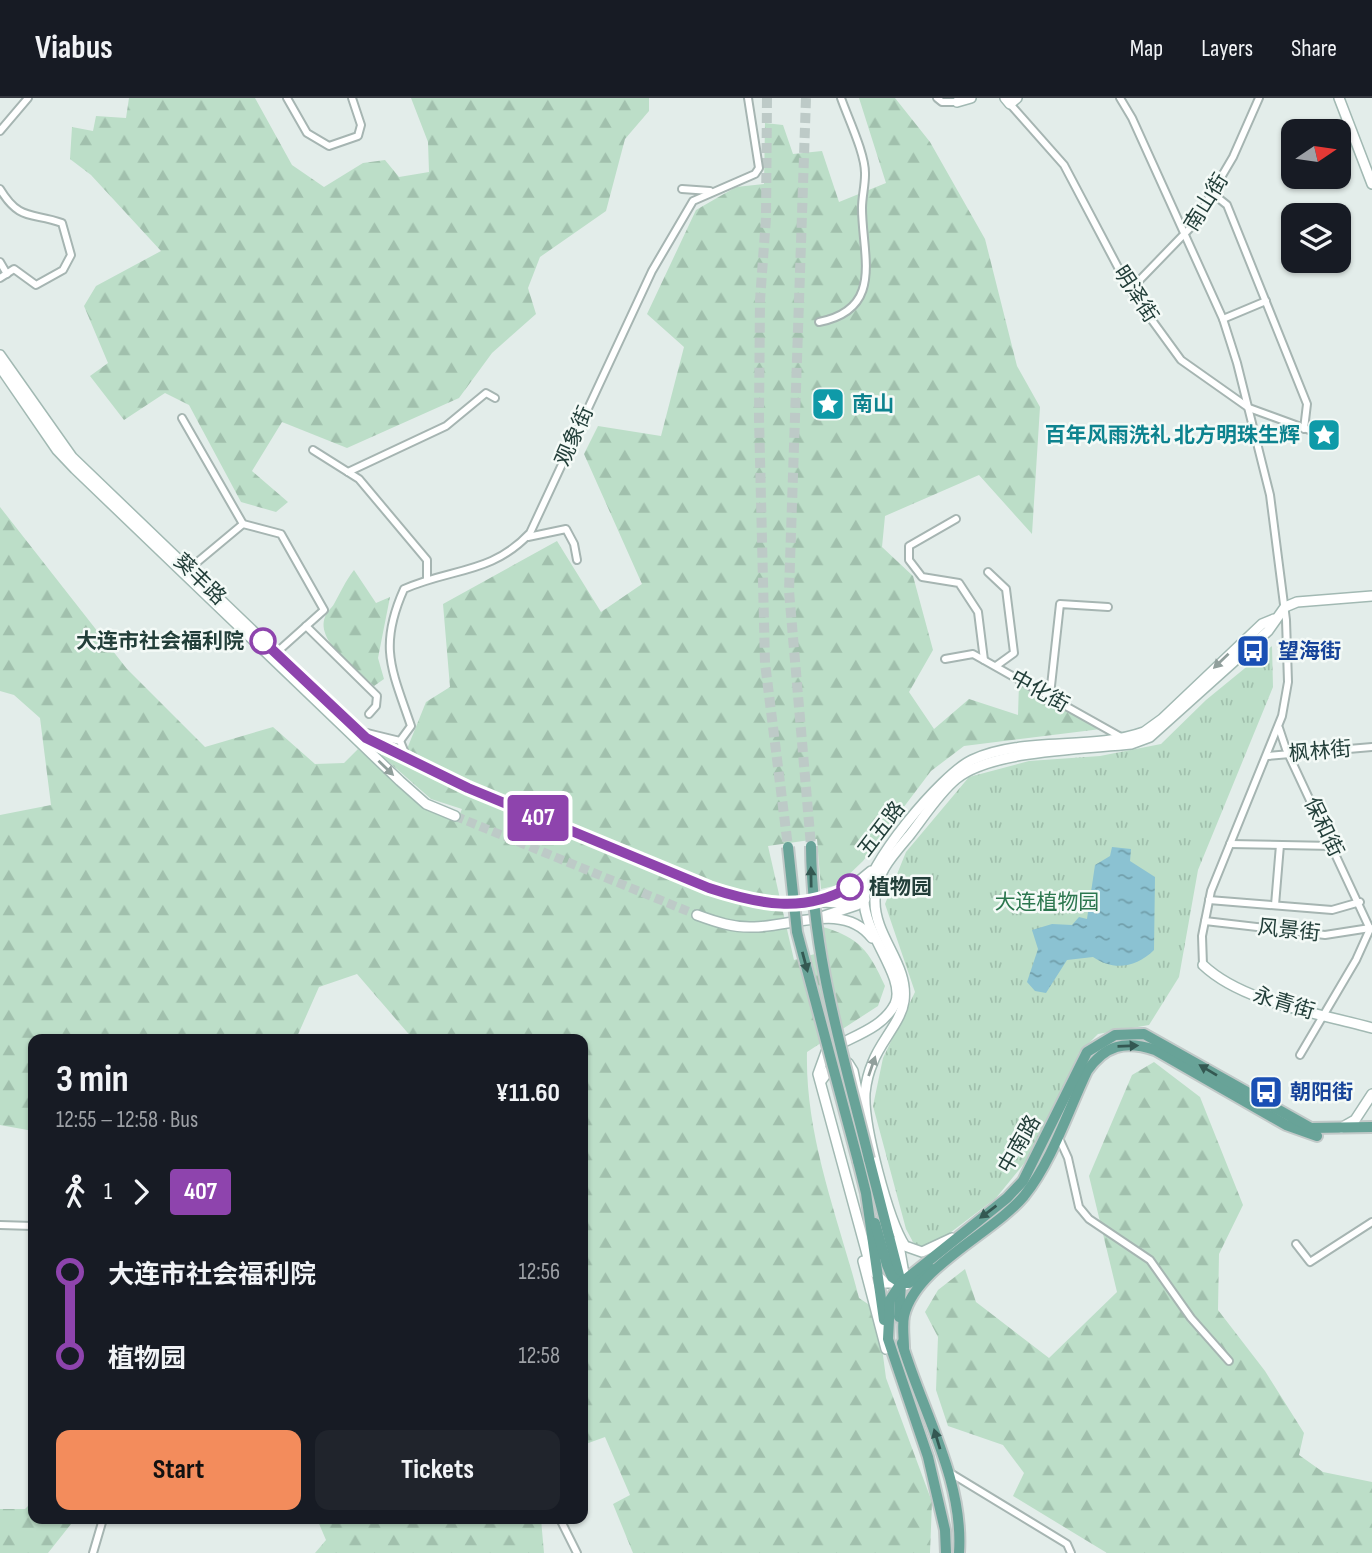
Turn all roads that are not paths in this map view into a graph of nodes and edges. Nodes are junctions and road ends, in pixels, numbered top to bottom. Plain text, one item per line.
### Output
1 (28, 98) edge
2 (287, 98) edge
3 (352, 98) edge
4 (748, 98) edge
5 (841, 98) edge
6 (937, 98) edge
7 (971, 98) edge
8 (1120, 98) edge
9 (1259, 98) edge
10 (1339, 98) edge
11 (1011, 100) edge
12 (957, 103) joint
13 (0, 131) edge
14 (1372, 184) edge
15 (0, 189) edge
16 (682, 189) dead end
17 (712, 191) junction
18 (1212, 193) junction
19 (1185, 236) junction
20 (0, 262) edge
21 (7, 274) junction
22 (0, 278) edge
23 (1130, 290) junction
24 (1266, 301) junction
25 (1223, 319) junction
26 (819, 322) dead end
27 (0, 355) edge
28 (0, 367) edge
29 (495, 398) dead end
30 (1249, 408) junction
31 (182, 418) dead end
32 (313, 450) dead end
33 (348, 472) junction
34 (956, 519) dead end
35 (243, 524) junction
36 (526, 537) junction
37 (577, 560) dead end
38 (189, 569) junction
39 (988, 572) dead end
40 (427, 580) junction
41 (1372, 596) edge
42 (1108, 607) dead end
43 (1285, 607) junction
44 (1274, 619) junction
45 (306, 626) junction
46 (276, 653) junction
47 (944, 659) dead end
48 (984, 660) junction
49 (996, 666) junction
50 (1050, 695) junction
51 (369, 714) dead end
52 (1278, 726) junction
53 (357, 730) junction
54 (1120, 737) junction
55 (400, 741) junction
56 (1131, 744) junction
57 (1372, 747) edge
58 (1288, 754) junction
59 (1268, 756) junction
60 (407, 758) junction
61 (468, 788) tunnel mouth
62 (455, 816) tunnel mouth
63 (1230, 844) junction
64 (1280, 845) junction
65 (811, 846) tunnel mouth
66 (1333, 846) junction
67 (788, 847) tunnel mouth
68 (873, 869) junction
69 (878, 883) junction
70 (709, 888) tunnel mouth
71 (1209, 900) junction
72 (821, 902) junction
73 (1360, 902) junction
74 (861, 903) junction
75 (1275, 905) junction
76 (835, 907) junction
77 (866, 912) junction
78 (697, 915) tunnel mouth
79 (822, 917) junction
80 (1205, 921) junction
81 (878, 923) junction
82 (1371, 928) edge
83 (875, 942) junction
84 (1203, 965) joint
85 (1322, 1014) junction
86 (1372, 1028) edge
87 (1300, 1055) dead end
88 (820, 1084) junction
89 (1372, 1094) edge
90 (1372, 1127) edge
91 (1334, 1130) junction
92 (1057, 1134) junction
93 (1372, 1134) edge
94 (871, 1140) junction
95 (838, 1153) junction
96 (863, 1160) junction
97 (866, 1193) junction
98 (1372, 1222) edge
99 (0, 1225) edge
100 (28, 1226) edge
101 (895, 1227) junction
102 (963, 1231) junction
103 (1296, 1244) dead end
104 (949, 1258) junction
105 (878, 1279) junction
106 (904, 1282) junction
107 (888, 1339) junction
108 (904, 1349) junction
109 (1229, 1362) dead end
110 (900, 1376) junction
111 (946, 1471) junction
112 (102, 1524) edge
113 (562, 1524) edge
114 (93, 1553) edge
115 (577, 1553) edge
116 (946, 1553) edge
117 (959, 1553) edge
118 (1071, 1553) edge

1 - 13 street
2 - 3 street
4 - 17 street, 观象街
5 - 26 street
6 - 12 street
7 - 12 main road
8 - 19 street
9 - 18 street, 南山街
10 - 14 main road
11 - 23 street, 明泽街
15 - 21 street
16 - 17 street
17 - 36 street, 观象街
18 - 19 street, 南山街
18 - 24 street
19 - 23 street, 南山街
19 - 25 street
20 - 21 street
21 - 22 street
23 - 30 street, 明泽街
24 - 25 street
24 - 30 street, 明泽街
25 - 30 street
27 - 38 main road, 葵丰路
28 -> 62 main road, 葵丰路
29 - 33 street
30 - 43 street
31 - 35 street
32 - 33 street
33 - 40 street
34 - 48 street
35 - 38 street
35 - 45 street
36 - 37 street
36 - 40 street, 观象街
38 - 46 main road, 葵丰路
39 - 49 street
40 - 55 street, 观象街
41 - 43 main road
42 - 50 street
43 - 44 main road, 五五路
43 - 52 street
44 -> 54 main road, 五五路
44 - 56 main road, 五五路
45 - 46 street
45 - 51 street
46 - 53 main road, 葵丰路
47 - 48 street, 中化街
48 - 49 street, 中化街
49 - 50 street, 中化街
50 - 54 street, 中化街
52 - 58 street, 保和街
52 - 59 street
53 - 55 street
53 - 60 main road, 葵丰路
54 - 56 street, 中化街
54 - 68 main road, 五五路
55 - 60 street
56 - 69 main road, 五五路
57 - 58 street, 枫林街
58 - 59 street, 枫林街
58 - 66 street, 保和街
59 - 63 street
60 - 61 main road, 葵丰路
63 - 64 street
63 - 71 street
64 - 66 street
64 - 75 street
96 -> 65 main road, bridge
66 - 73 street, 保和街
67 -> 96 main road, bridge
68 - 72 main road
68 - 74 main road, 五五路
69 - 74 main road
69 - 81 main road, 五五路
70 - 72 main road
71 - 75 street
71 - 80 street
72 - 76 main road
73 - 75 street
73 - 82 street, 保和街
74 - 76 main road
74 - 77 main road
76 - 79 main road
77 - 81 main road
77 - 83 main road
78 - 79 main road
79 - 83 main road
80 - 82 street, 风景街
80 - 84 street
94 -> 81 main road, 五五路
82 - 85 street
83 - 88 main road
84 - 85 main road, 永青街
85 - 86 main road, 永青街
85 - 87 street
88 - 94 main road
88 - 95 main road
89 - 91 main road
90 - 91 main road, 中南路
91 -> 102 main road, 中南路
92 -> 93 main road
92 - 104 main road
92 - 109 street
94 - 101 main road, 五五路
95 - 105 main road
95 - 110 main road
96 - 97 main road
96 - 106 main road
97 - 105 main road
97 - 106 main road
98 - 103 street
99 - 100 street
101 - 102 main road, 五五路
101 - 106 main road
102 - 106 main road, 中南路
104 - 106 main road
104 - 108 main road
105 - 106 main road
105 - 107 main road
106 - 107 main road, 中南路
106 - 108 main road
107 - 110 main road, 中南路
111 -> 108 main road
110 - 116 main road, 中南路
111 - 117 main road
111 - 118 street
112 - 114 street
113 - 115 street

